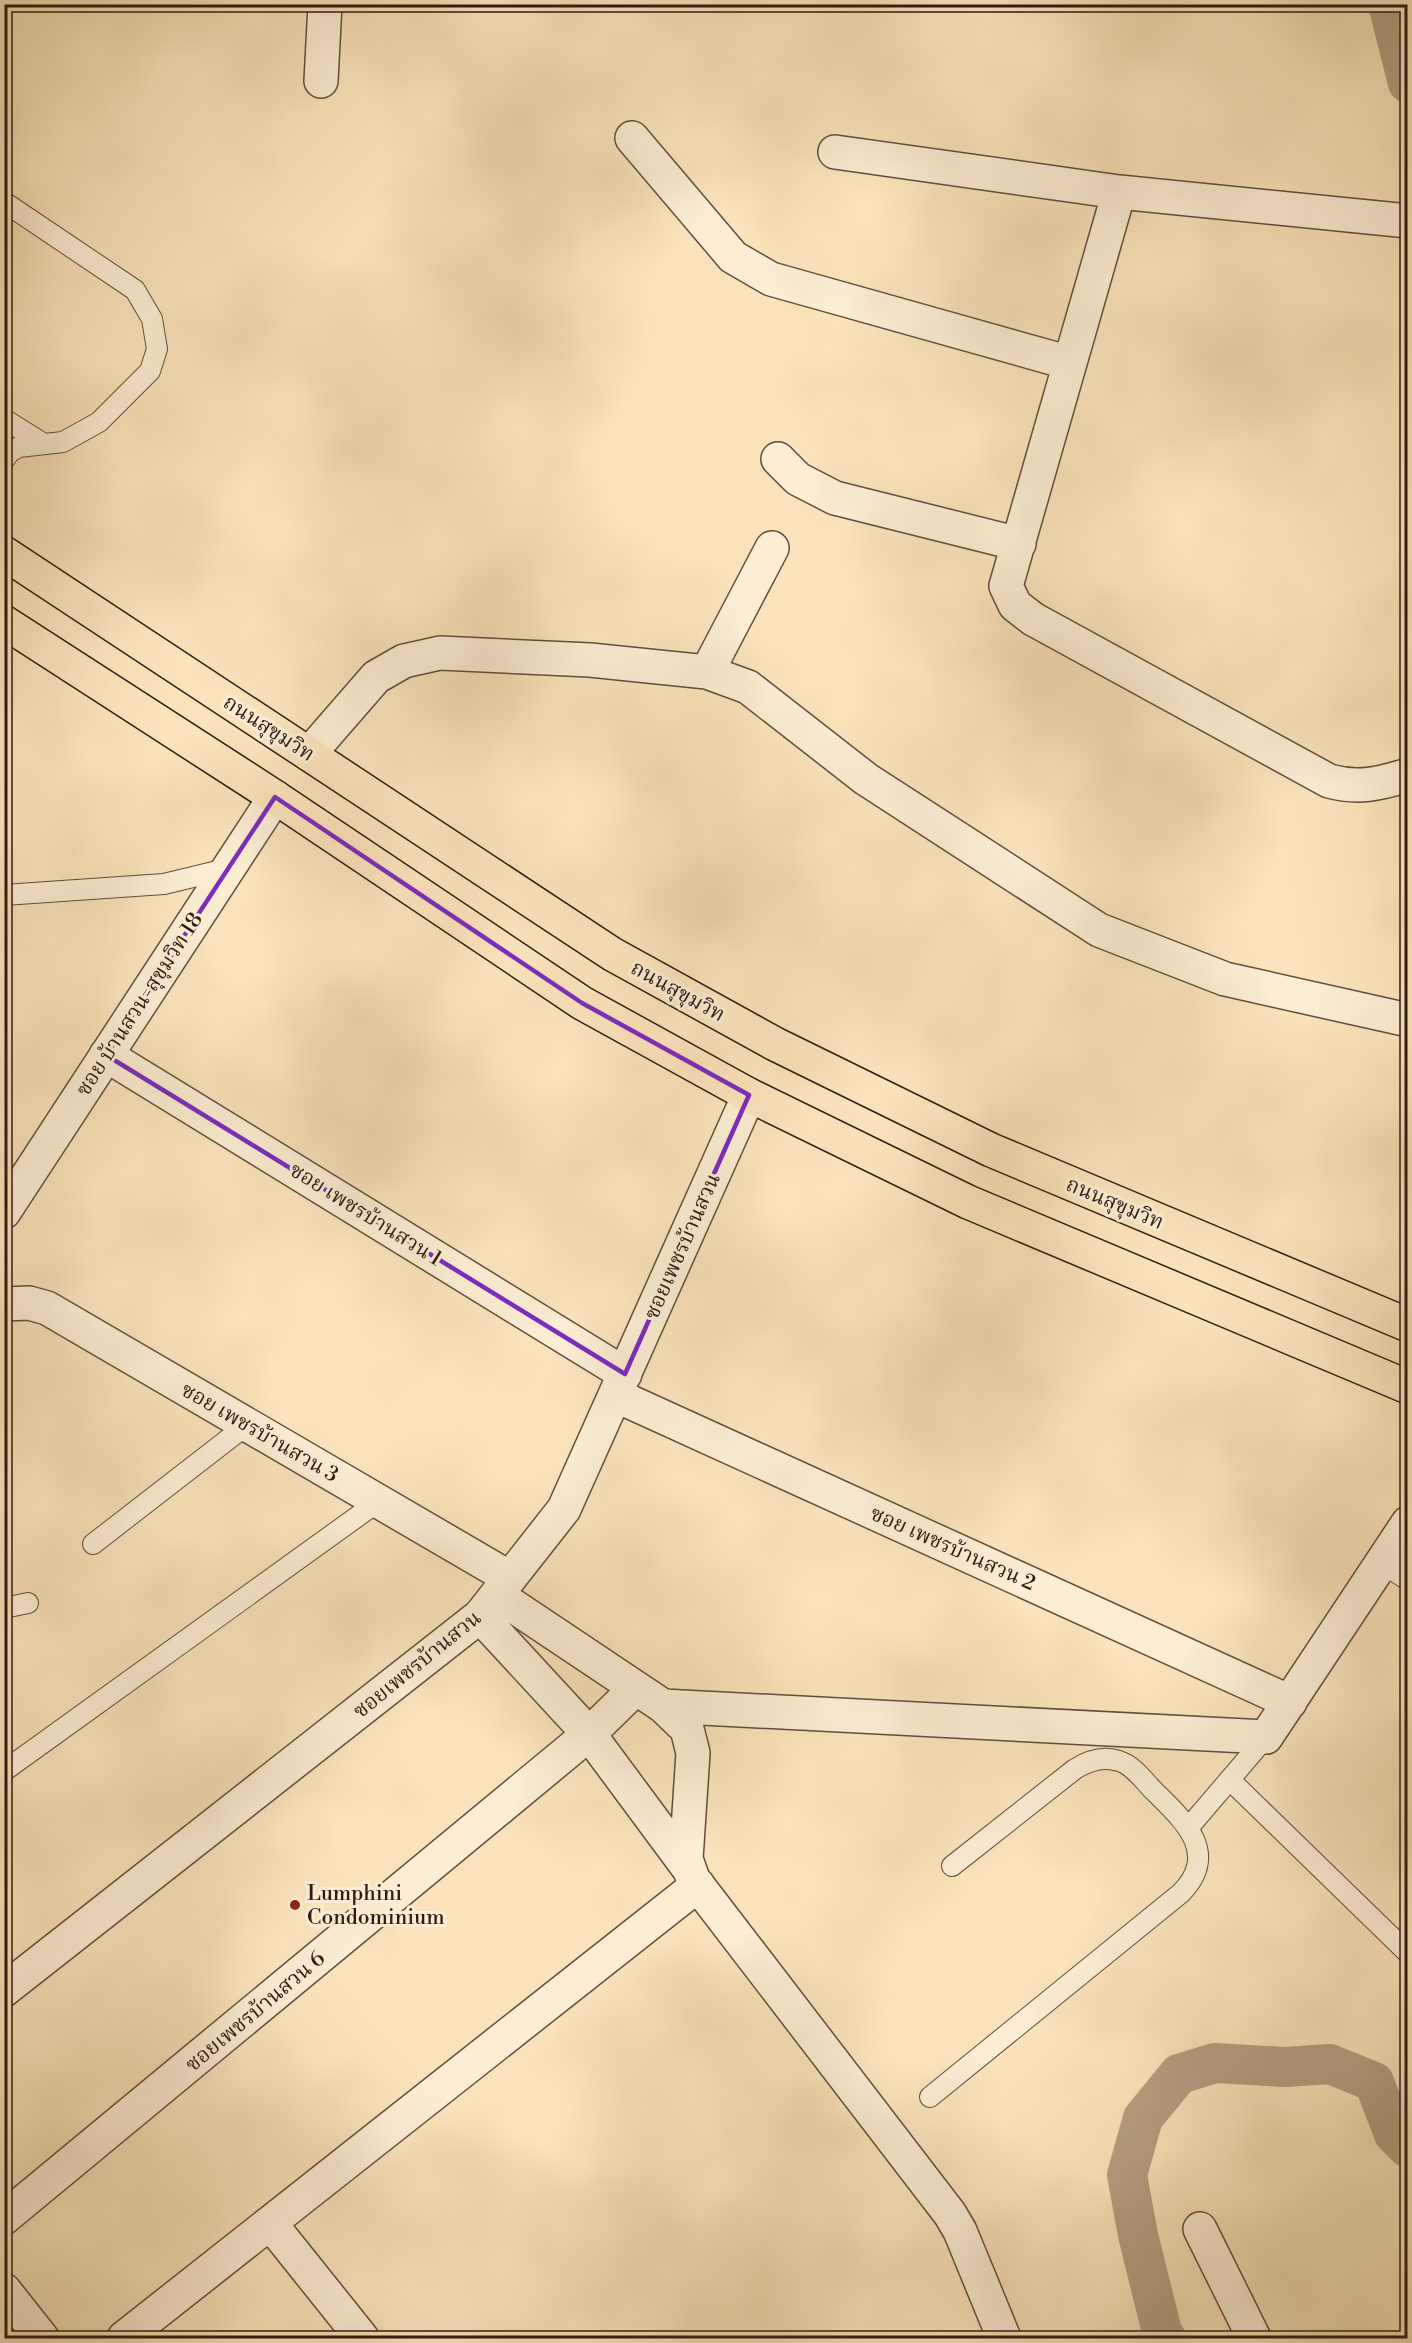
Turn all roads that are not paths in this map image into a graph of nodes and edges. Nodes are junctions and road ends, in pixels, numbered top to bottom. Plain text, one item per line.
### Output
1 (326, 4) edge
2 (321, 81) dead end
3 (632, 138) dead end
4 (835, 152) dead end
5 (1119, 192) junction
6 (4, 202) edge
7 (1406, 224) edge
8 (1070, 363) junction
9 (4, 419) edge
10 (44, 444) junction
11 (778, 459) dead end
12 (4, 460) edge
13 (1019, 544) junction
14 (772, 548) dead end
15 (4, 553) edge
16 (4, 622) edge
17 (707, 672) junction
18 (309, 754) junction
19 (1407, 776) edge
20 (275, 797) junction
21 (226, 870) junction
22 (4, 895) edge
23 (1407, 1020) edge
24 (106, 1055) junction
25 (749, 1095) junction
26 (4, 1212) edge
27 (4, 1304) edge
28 (1407, 1325) edge
29 (620, 1384) junction
30 (1407, 1387) edge
31 (248, 1424) junction
32 (379, 1501) junction
33 (1407, 1523) edge
34 (93, 1544) dead end
35 (1394, 1571) edge
36 (496, 1596) junction
37 (28, 1602) dead end
38 (4, 1608) edge
39 (636, 1688) junction
40 (1290, 1701) junction
41 (663, 1706) junction
42 (589, 1734) junction
43 (1266, 1737) junction
44 (4, 1772) edge
45 (1230, 1780) junction
46 (1189, 1827) junction
47 (952, 1866) dead end
48 (694, 1877) junction
49 (1407, 1953) edge
50 (4, 1990) edge
51 (930, 2097) dead end
52 (4, 2218) edge
53 (270, 2223) junction
54 (1200, 2229) dead end
55 (4, 2290) edge
56 (42, 2338) edge
57 (124, 2338) edge
58 (362, 2338) edge
59 (1004, 2338) edge
60 (1254, 2338) edge

1 - 2 street
3 - 8 street
4 - 5 street
5 - 7 street
5 - 8 street
6 - 10 lane
8 - 13 street
9 - 10 lane
10 - 12 lane
11 - 13 street
13 - 19 street
14 - 17 street
15 - 18 main road, ถนนสุขุมวิท
16 - 20 main road
17 - 18 street
17 - 23 street
18 - 28 main road, ถนนสุขุมวิท
20 - 21 street, ซอย บ้านสวน-สุขุมวิท 18
20 - 25 main road
21 - 22 lane
21 - 24 street, ซอย บ้านสวน-สุขุมวิท 18
24 - 26 street, ซอย บ้านสวน-สุขุมวิท 18
24 - 29 street, ซอย เพชรบ้านสวน 1
25 - 29 street, ซอยเพชรบ้านสวน
25 - 30 main road
27 - 31 street, ซอย เพชรบ้านสวน 3
29 - 36 street, ซอยเพชรบ้านสวน
29 - 40 street, ซอย เพชรบ้านสวน 2
31 - 32 street, ซอย เพชรบ้านสวน 3
31 - 34 lane
32 - 36 street, ซอย เพชรบ้านสวน 3
32 - 44 lane
33 - 35 street
35 - 40 street
36 - 39 street
36 - 42 street
36 - 50 street, ซอยเพชรบ้านสวน
37 - 38 lane
39 - 41 street
39 - 42 street, ซอยเพชรบ้านสวน 6
40 - 43 street
41 - 43 street
41 - 48 street
42 - 48 street
42 - 52 street, ซอยเพชรบ้านสวน 6
43 - 45 lane
45 - 46 lane
45 - 49 lane
46 - 47 lane
46 - 51 lane
48 - 53 street
48 - 59 street
53 - 57 street
53 - 58 street
54 - 60 street
55 - 56 street

